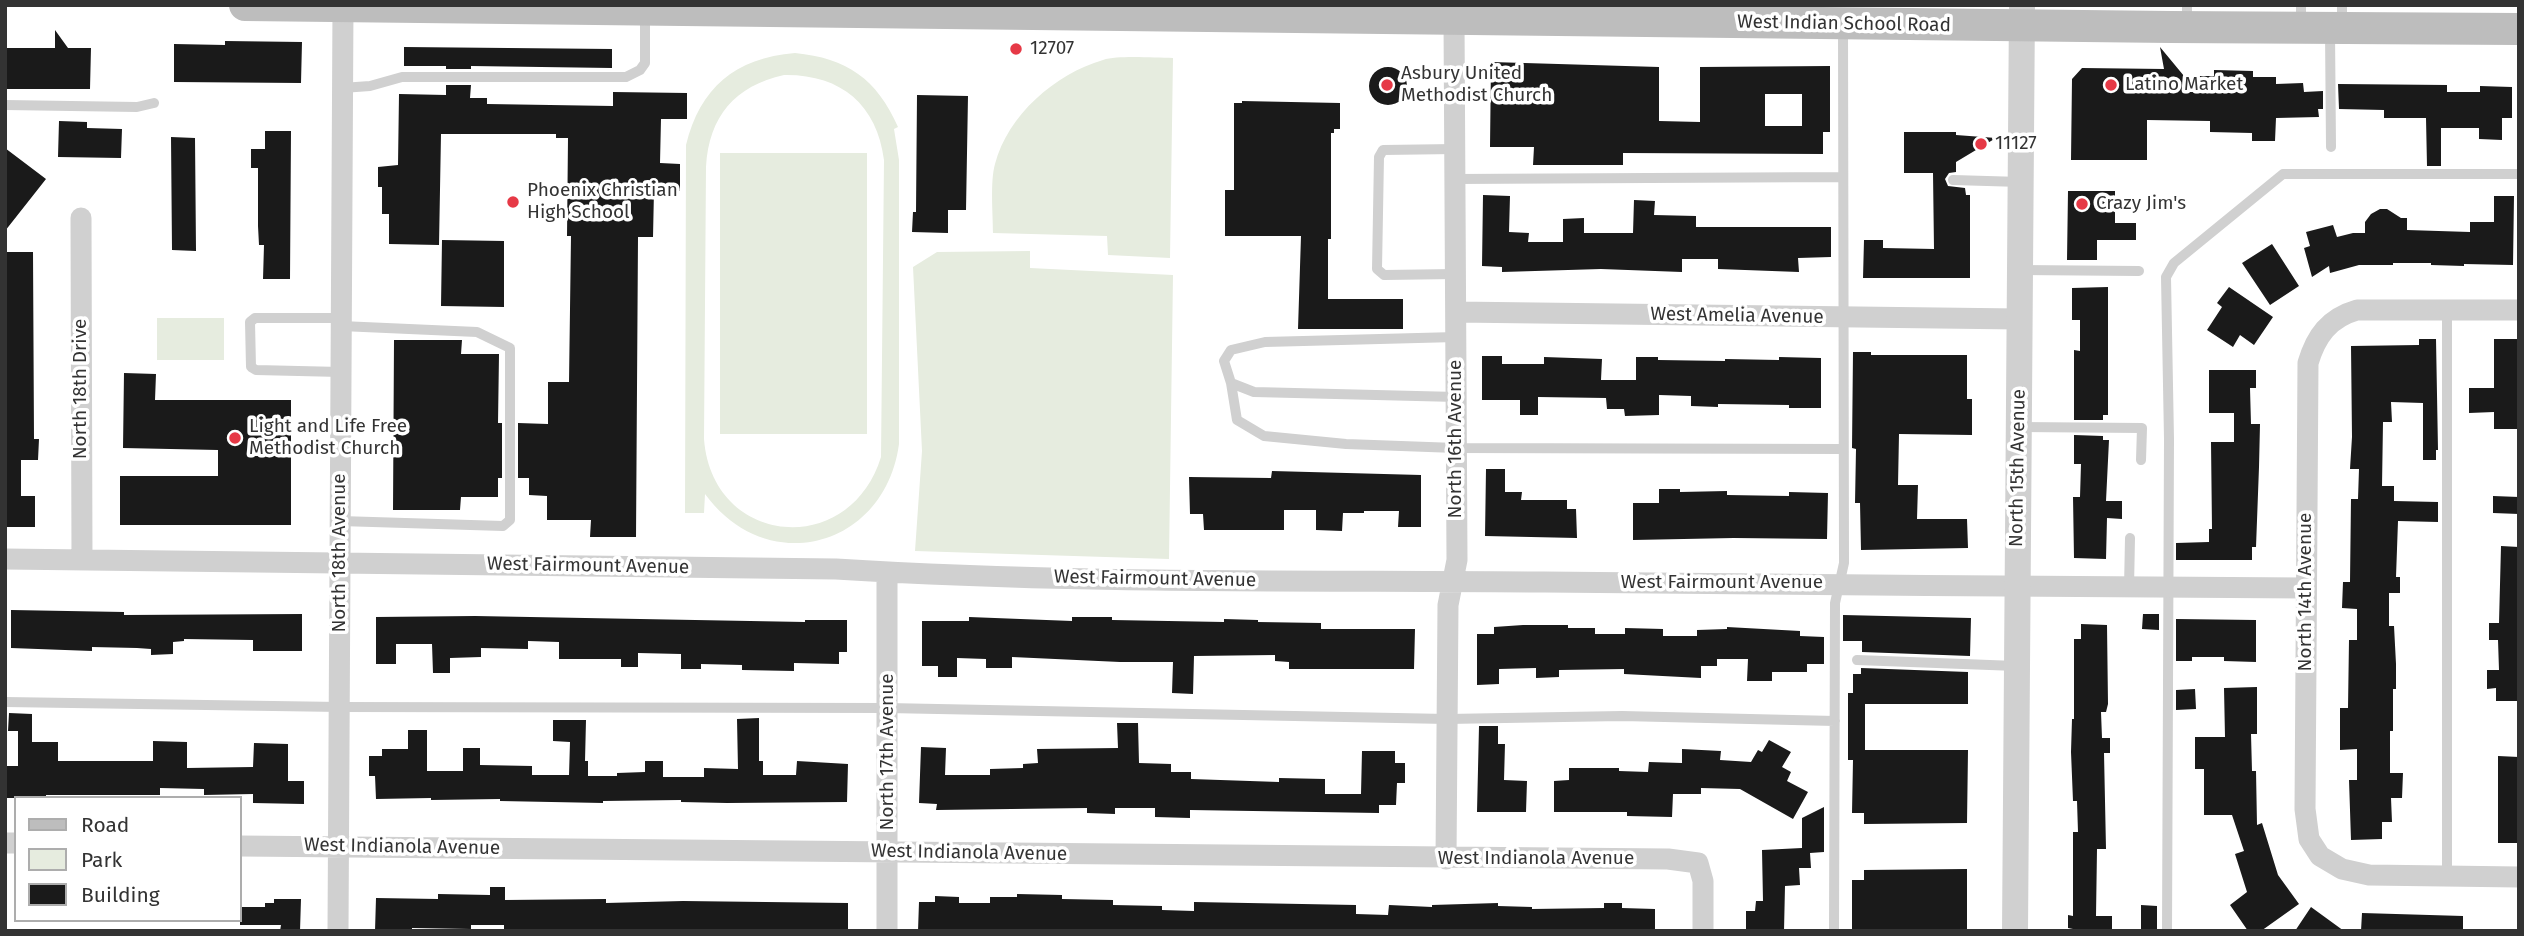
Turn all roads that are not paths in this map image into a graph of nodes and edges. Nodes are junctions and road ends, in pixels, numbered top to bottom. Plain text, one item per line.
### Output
1 (246, 5) edge
2 (292, 6) edge
3 (343, 6) edge
4 (404, 6) edge
5 (889, 9) edge
6 (645, 10) junction
7 (1285, 11) edge
8 (1710, 14) edge
9 (2022, 15) edge
10 (2187, 16) edge
11 (1454, 19) junction
12 (2323, 19) edge
13 (1843, 23) junction
14 (2519, 29) edge
15 (342, 88) junction
16 (155, 103) dead end
17 (5, 104) edge
18 (2331, 147) dead end
19 (1455, 149) junction
20 (2519, 174) edge
21 (1843, 177) junction
22 (1455, 179) junction
23 (1953, 180) dead end
24 (2021, 182) junction
25 (81, 218) dead end
26 (2020, 270) junction
27 (2139, 271) dead end
28 (1455, 274) junction
29 (2447, 310) junction
30 (2519, 310) edge
31 (1456, 312) junction
32 (1843, 317) junction
33 (2019, 319) junction
34 (341, 323) junction
35 (1456, 337) junction
36 (341, 372) junction
37 (1231, 383) junction
38 (1457, 397) junction
39 (2019, 427) junction
40 (1456, 448) junction
41 (1843, 449) junction
42 (2141, 460) dead end
43 (340, 521) junction
44 (2130, 538) dead end
45 (5, 559) edge
46 (82, 560) junction
47 (340, 562) junction
48 (887, 573) junction
49 (1454, 581) junction
50 (1840, 583) junction
51 (2017, 586) junction
52 (2129, 588) junction
53 (2168, 588) junction
54 (2305, 588) junction
55 (1857, 660) dead end
56 (2016, 666) junction
57 (5, 702) edge
58 (340, 707) junction
59 (887, 708) junction
60 (1447, 719) junction
61 (1835, 722) junction
62 (242, 846) edge
63 (338, 847) junction
64 (888, 852) junction
65 (1446, 859) junction
66 (2447, 875) junction
67 (2519, 877) edge
68 (338, 931) edge
69 (887, 931) edge
70 (1703, 931) edge
71 (1834, 931) edge
72 (2015, 931) edge
73 (2167, 931) edge

1 - 2 main road, West Indian School Road
2 - 3 main road, West Indian School Road
3 - 4 main road, West Indian School Road
3 - 15 street, North 18th Avenue
4 - 6 main road, West Indian School Road
5 - 6 main road, West Indian School Road
5 - 7 main road, West Indian School Road
6 - 15 lane
7 - 11 main road, West Indian School Road
8 - 11 main road, West Indian School Road
8 - 13 main road, West Indian School Road
9 - 10 main road, West Indian School Road
9 - 13 main road, West Indian School Road
9 - 24 street, North 15th Avenue
10 - 12 main road, West Indian School Road
11 - 19 street, North 16th Avenue
12 - 14 main road, West Indian School Road
12 - 18 lane
13 - 21 lane
15 - 34 street, North 18th Avenue
16 - 17 lane
19 - 22 street, North 16th Avenue
19 - 28 lane
20 - 53 lane
21 - 22 lane
21 - 32 lane
22 - 28 street, North 16th Avenue
23 - 24 lane
24 - 26 street, North 15th Avenue
25 - 46 street, North 18th Drive
26 - 27 lane
26 - 33 street, North 15th Avenue
28 - 31 street, North 16th Avenue
29 - 30 street
29 - 54 street, North 14th Avenue
29 - 66 lane
31 - 32 street, West Amelia Avenue
31 - 35 street, North 16th Avenue
32 - 33 street, West Amelia Avenue
32 - 41 lane
33 - 39 street, North 15th Avenue
34 - 36 street, North 18th Avenue
34 - 36 lane
34 - 43 lane
35 - 37 lane
35 - 38 street, North 16th Avenue
36 - 43 street, North 18th Avenue
37 - 38 lane
37 - 40 lane
38 - 40 street, North 16th Avenue
39 - 42 lane
39 - 51 street, North 15th Avenue
40 - 41 lane
40 - 49 street, North 16th Avenue
41 - 50 lane
43 - 47 street, North 18th Avenue
44 - 52 lane
45 - 46 street, West Fairmount Avenue
46 - 47 street, West Fairmount Avenue
47 - 48 street, West Fairmount Avenue
47 - 58 street, North 18th Avenue
48 - 49 street, West Fairmount Avenue
48 - 59 street, North 17th Avenue
49 - 50 street, West Fairmount Avenue
49 - 60 street, North 16th Avenue
50 - 51 street, West Fairmount Avenue
50 - 61 lane
51 - 52 street, West Fairmount Avenue
51 - 56 street, North 15th Avenue
52 - 53 street, West Fairmount Avenue
53 - 54 street, West Fairmount Avenue
53 - 73 lane
54 - 66 street, North 14th Avenue
55 - 56 lane
56 - 72 street, North 15th Avenue
57 - 58 lane
58 - 59 lane
58 - 63 street, North 18th Avenue
59 - 60 lane
59 - 64 street, North 17th Avenue
60 - 61 lane
60 - 65 street, North 16th Avenue
61 - 71 lane
62 - 63 street, West Indianola Avenue
63 - 64 street, West Indianola Avenue
63 - 68 street, North 18th Avenue
64 - 65 street, West Indianola Avenue
64 - 69 street, North 17th Avenue
65 - 70 street, West Indianola Avenue
66 - 67 street

